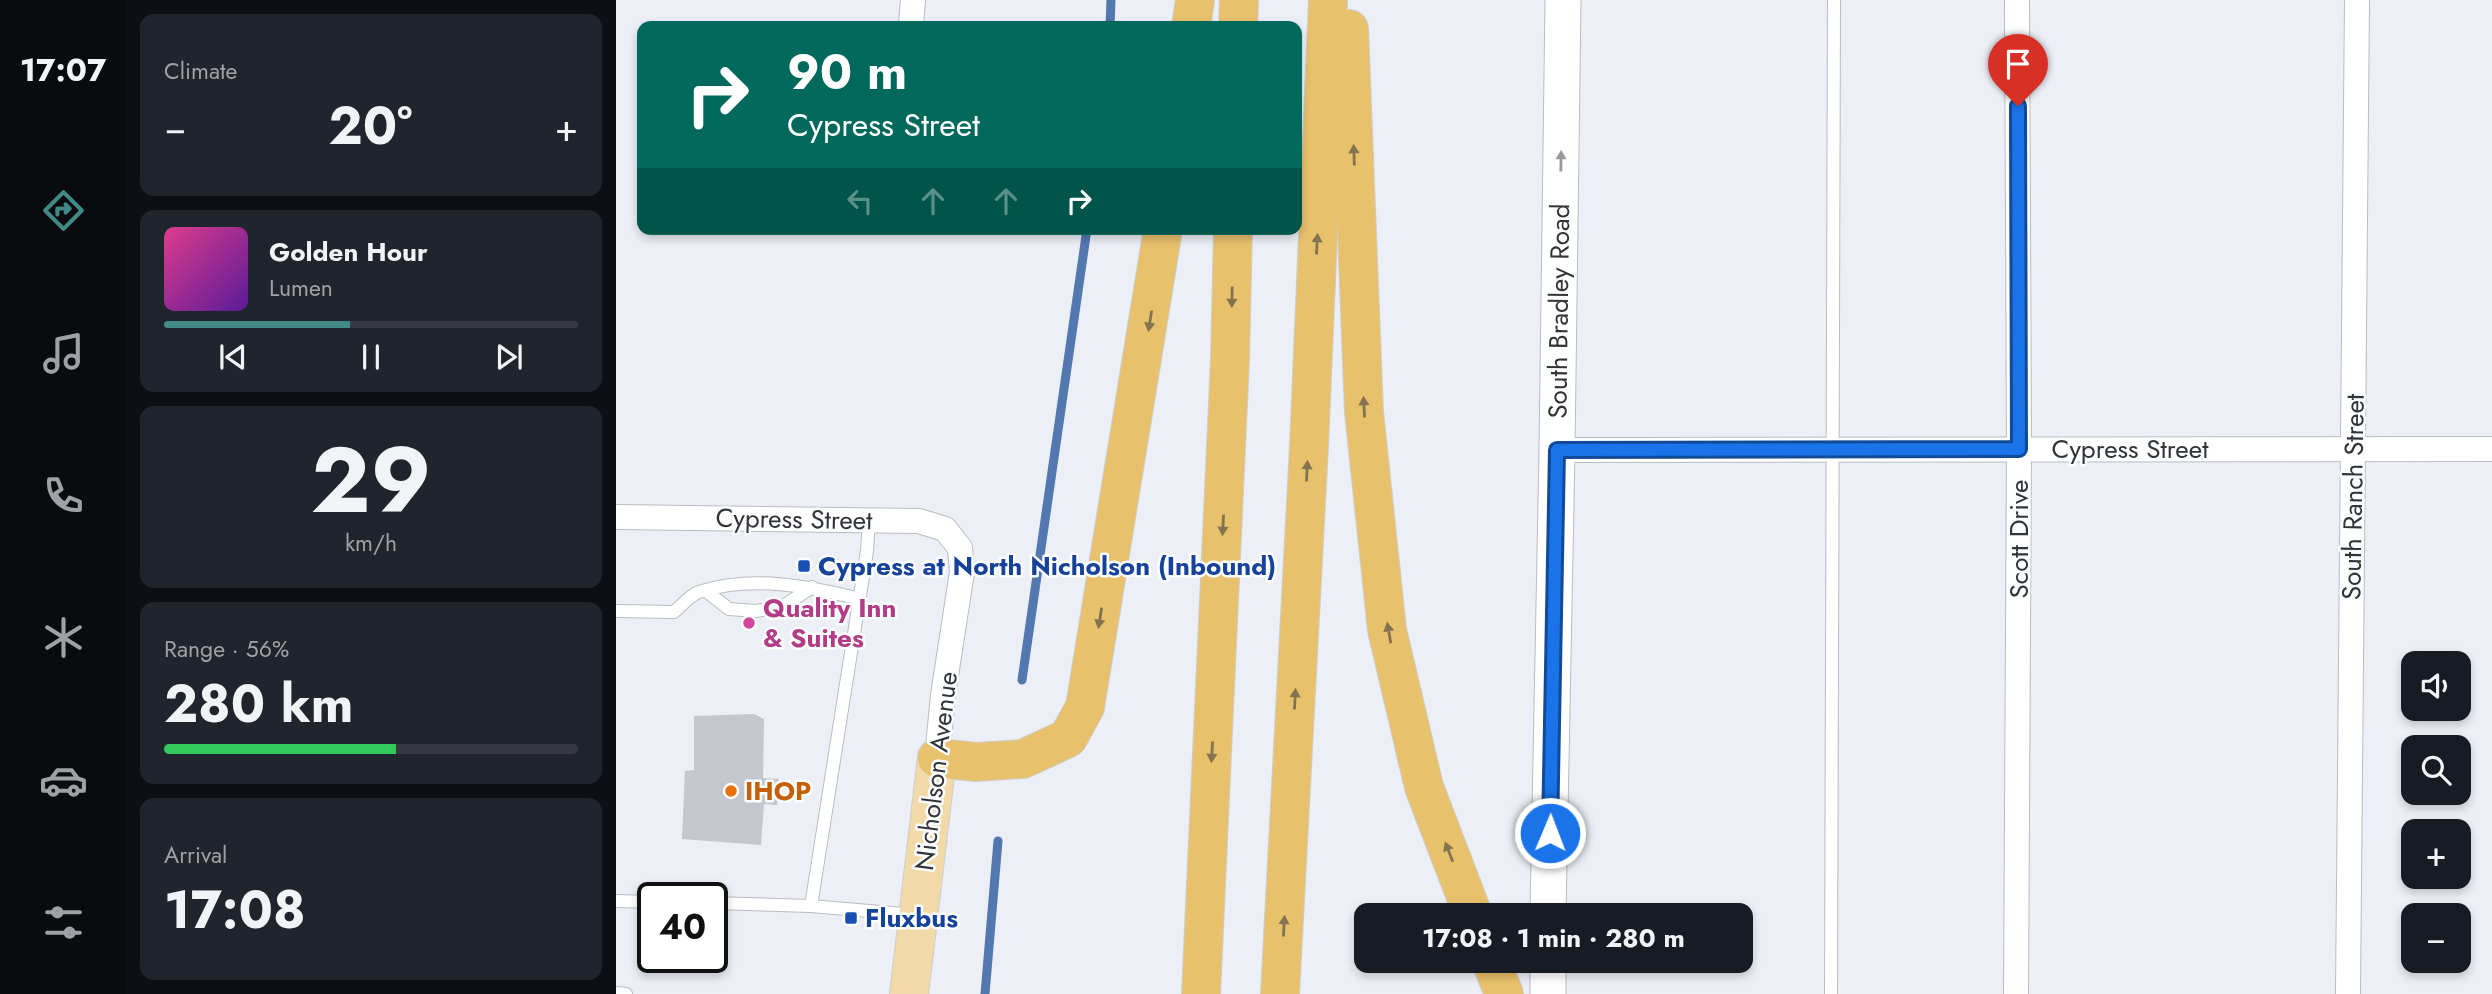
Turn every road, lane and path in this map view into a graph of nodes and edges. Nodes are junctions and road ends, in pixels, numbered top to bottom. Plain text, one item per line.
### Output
1 (1195, 0) edge
2 (1239, 0) edge
3 (1328, 0) edge
4 (1348, 0) edge
5 (1563, 0) edge
6 (1833, 0) edge
7 (2017, 0) edge
8 (2357, 0) edge
9 (1192, 21) edge
10 (1238, 21) edge
11 (1162, 235) edge
12 (1233, 235) edge
13 (2019, 449) junction
14 (2354, 449) junction
15 (2492, 449) edge
16 (1557, 450) junction
17 (1834, 450) junction
18 (616, 517) edge
19 (869, 520) junction
20 (960, 548) joint
21 (812, 587) junction
22 (706, 591) junction
23 (860, 599) junction
24 (616, 611) edge
25 (937, 758) junction
26 (616, 901) edge
27 (637, 902) edge
28 (728, 903) edge
29 (1469, 903) edge
30 (1548, 903) edge
31 (811, 906) junction
32 (919, 915) junction
33 (1496, 973) edge
34 (1548, 973) edge
35 (616, 993) edge
36 (624, 994) edge
37 (909, 994) edge
38 (1201, 994) edge
39 (1280, 994) edge
40 (1504, 994) edge
41 (1548, 994) edge
42 (1831, 994) edge
43 (2015, 994) edge
44 (2348, 994) edge

1 - 9 highway
2 - 10 highway
39 -> 3 highway
29 -> 4 highway
16 -> 5 street, South Bradley Road
6 - 17 lane
7 - 13 street, Scott Drive
8 - 14 street, South Ranch Street
11 -> 25 highway
12 -> 38 highway
13 - 14 street, Cypress Street
13 - 17 street, Cypress Street
13 - 43 street, Scott Drive
14 - 15 street, Cypress Street
14 - 44 street, South Ranch Street
16 - 17 street, Cypress Street
16 - 30 street, South Bradley Road
17 - 42 lane
18 - 19 street, Cypress Street
19 - 20 street, Cypress Street
19 - 23 lane
20 - 25 street, Nicholson Avenue
21 - 22 lane
21 - 22 lane
21 - 23 lane
22 - 24 lane
23 - 31 lane
25 - 32 main road, Nicholson Avenue
26 - 27 lane
28 - 31 lane
31 - 32 lane
32 - 37 main road, Nicholson Avenue
33 - 40 highway
34 - 41 street
35 - 36 lane

